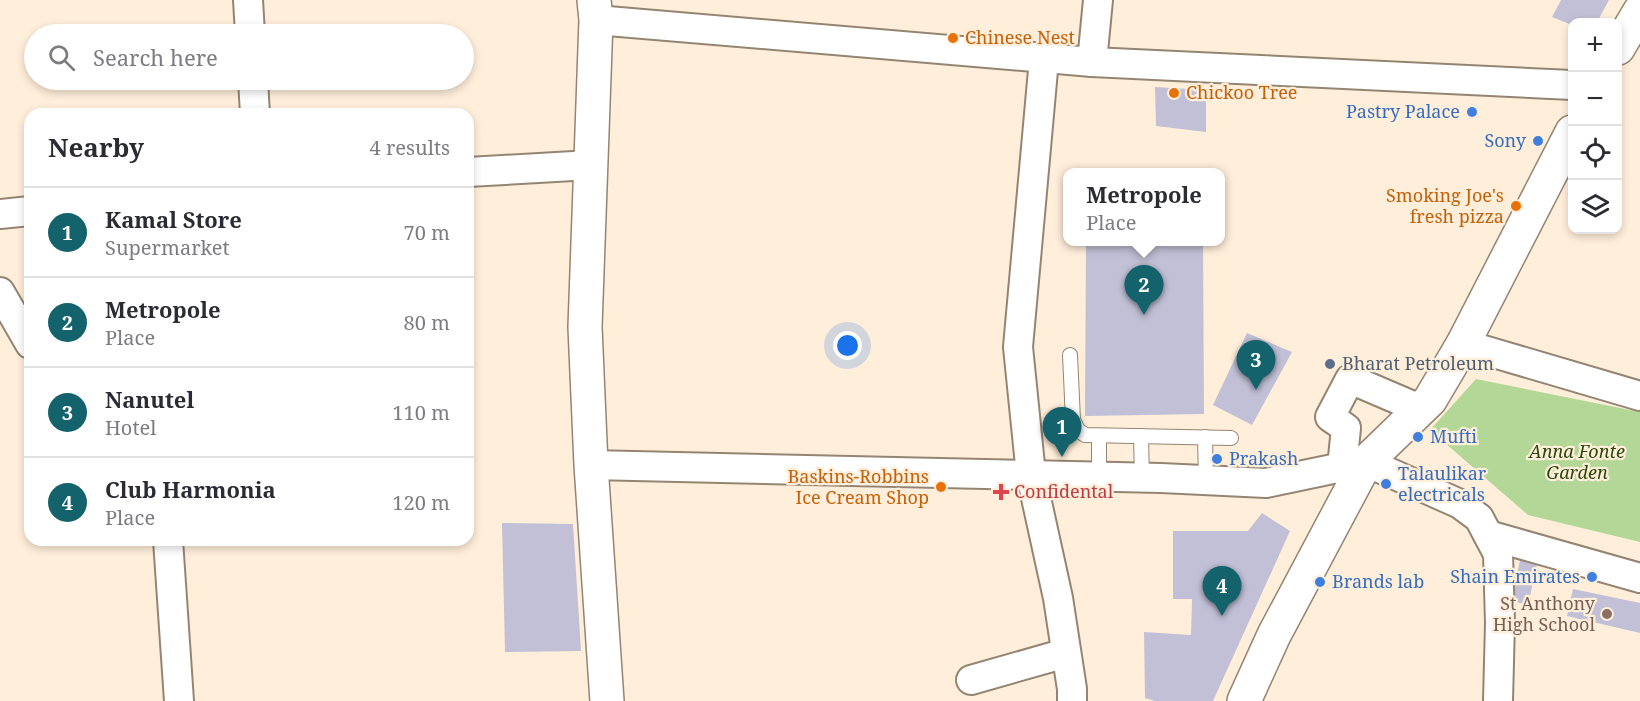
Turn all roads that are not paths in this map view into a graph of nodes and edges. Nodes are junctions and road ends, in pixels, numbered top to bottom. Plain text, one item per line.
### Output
1 (248, 0) edge
2 (1098, 0) edge
3 (595, 10) edge
4 (1640, 11) edge
5 (249, 24) edge
6 (1622, 40) edge
7 (1044, 59) junction
8 (1092, 62) junction
9 (1568, 84) edge
10 (254, 90) edge
11 (255, 108) edge
12 (1568, 140) edge
13 (591, 165) junction
14 (474, 172) edge
15 (24, 212) edge
16 (0, 214) edge
17 (0, 292) edge
18 (24, 334) edge
19 (1463, 344) junction
20 (1070, 355) dead end
21 (1640, 396) edge
22 (1420, 409) junction
23 (1100, 436) junction
24 (1141, 436) junction
25 (1205, 437) junction
26 (1231, 438) dead end
27 (591, 465) junction
28 (1354, 465) junction
29 (1031, 475) junction
30 (1100, 477) junction
31 (1142, 478) junction
32 (1206, 480) junction
33 (1488, 535) junction
34 (168, 546) edge
35 (1640, 578) edge
36 (1066, 652) junction
37 (971, 680) dead end
38 (179, 701) edge
39 (607, 701) edge
40 (1072, 701) edge
41 (1244, 701) edge
42 (1498, 701) edge

1 - 5 street
2 - 8 street
3 - 7 street
3 - 13 main road
4 - 6 main road
7 - 8 street
7 - 29 street
8 - 9 street
10 - 11 street
12 - 19 main road
13 - 14 street
13 - 27 main road
15 - 16 street
17 - 18 street
19 - 21 street
19 - 22 main road
20 - 23 lane
22 - 28 main road
22 - 28 street
23 - 24 lane
23 - 30 lane
24 - 25 lane
24 - 31 lane
25 - 26 lane
25 - 32 lane
27 - 29 street
27 - 39 main road
28 - 32 street
28 - 33 street
28 - 41 main road
29 - 30 street
29 - 36 street
30 - 31 street
31 - 32 street
33 - 35 street
33 - 42 street
34 - 38 street
36 - 37 street
36 - 40 street

